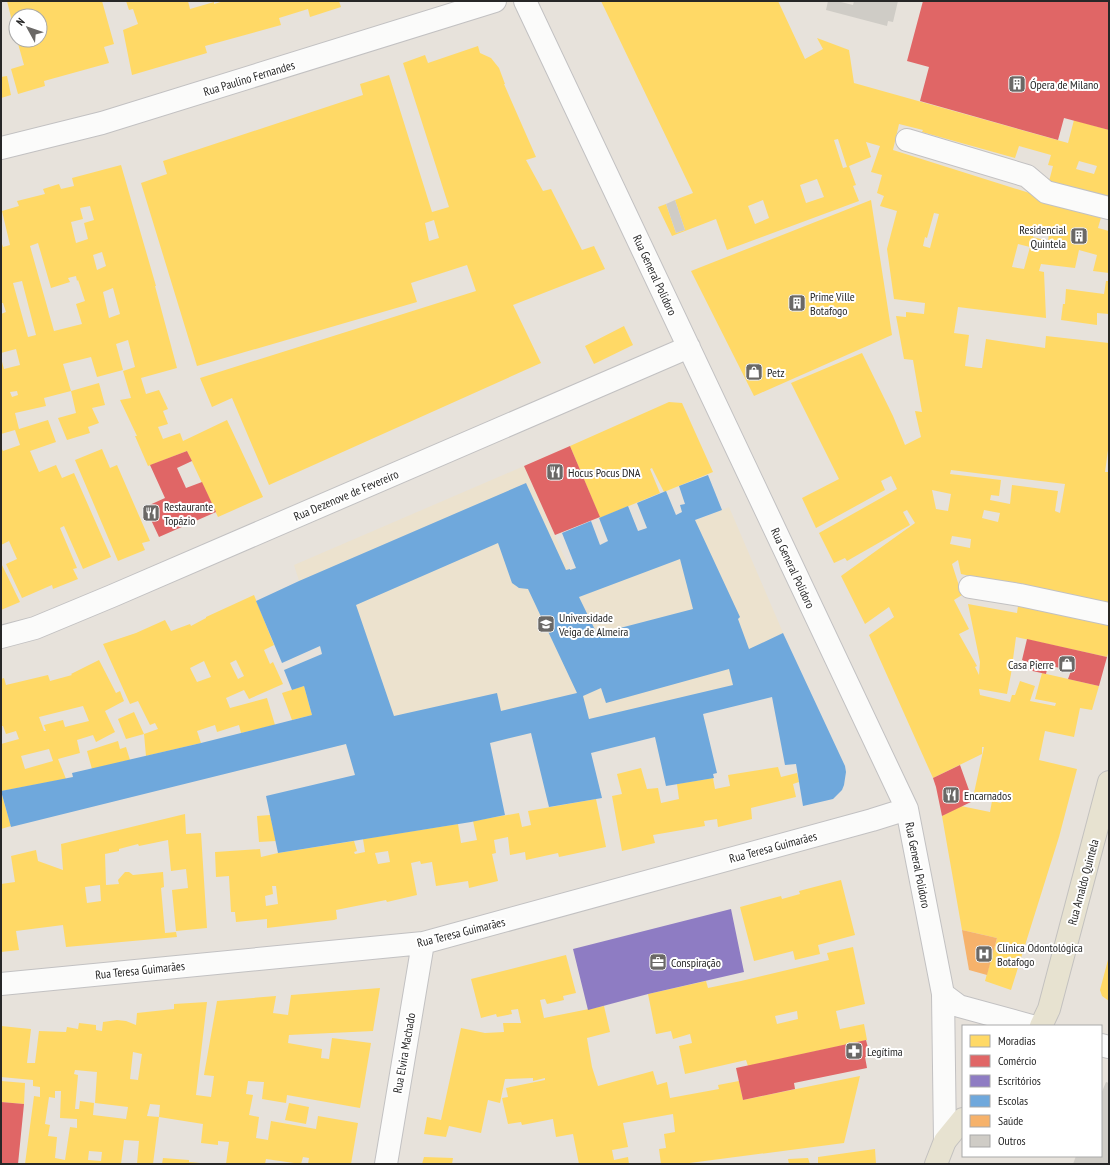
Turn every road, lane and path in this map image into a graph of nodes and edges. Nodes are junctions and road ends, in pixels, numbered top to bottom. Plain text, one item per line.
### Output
1 (495, 1) edge
2 (525, 1) edge
3 (907, 140) dead end
4 (1, 148) edge
5 (1109, 208) edge
6 (689, 347) junction
7 (970, 587) dead end
8 (1109, 614) edge
9 (1, 637) edge
10 (1109, 782) edge
11 (907, 809) junction
12 (423, 943) junction
13 (1, 984) edge
14 (944, 994) junction
15 (1028, 1025) edge
16 (1041, 1025) edge
17 (962, 1120) edge
18 (946, 1141) junction
19 (386, 1164) edge
20 (936, 1164) edge

1 - 4 street, Rua Paulino Fernandes
2 - 6 street, Rua General Polidoro
3 - 5 street
6 - 9 street, Rua Dezenove de Fevereiro
6 - 11 street, Rua General Polidoro
7 - 8 street
10 - 16 main road, Rua Arnaldo Quintela
11 - 12 street, Rua Teresa Guimarães
11 - 14 street, Rua General Polidoro
12 - 13 street, Rua Teresa Guimarães
12 - 19 street, Rua Elvira Machado
14 - 15 street
14 - 18 street, Rua General Polidoro
17 - 18 main road
18 - 20 main road, Rua General Polidoro

